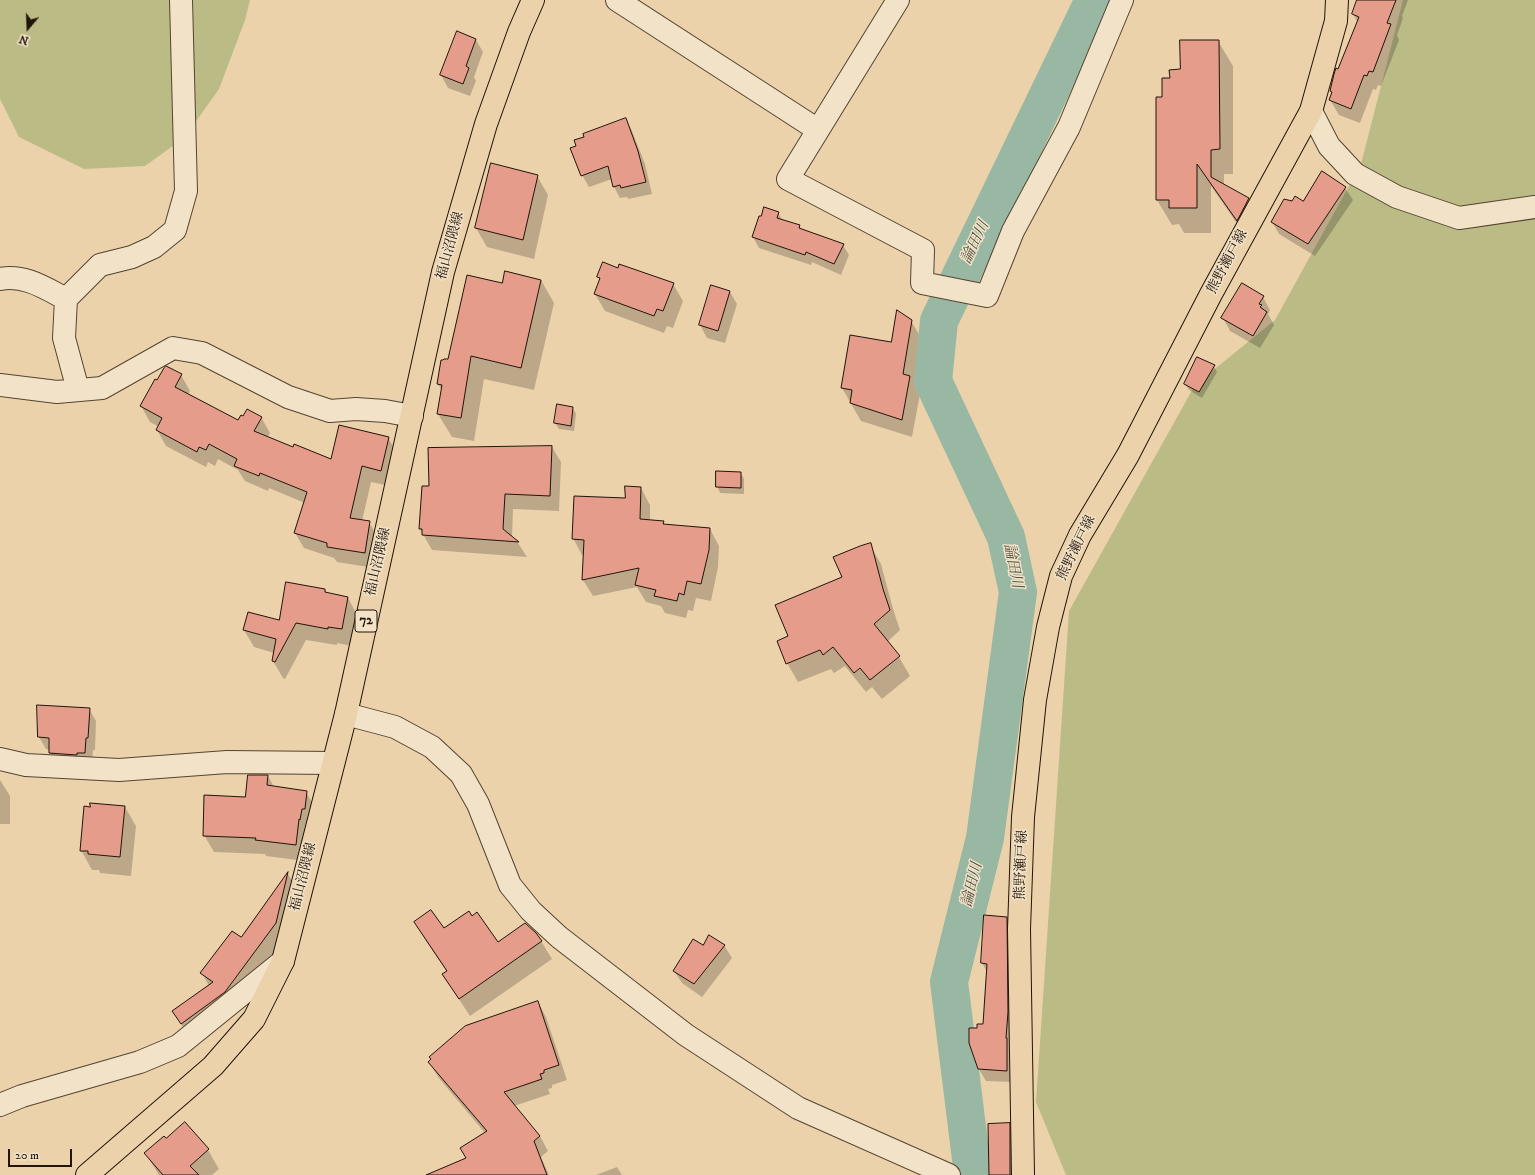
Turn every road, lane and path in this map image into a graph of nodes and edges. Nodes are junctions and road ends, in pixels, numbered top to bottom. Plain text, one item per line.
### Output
1 (181, 0) edge
2 (533, 0) edge
3 (617, 0) edge
4 (898, 0) edge
5 (1122, 0) edge
6 (1337, 0) edge
7 (1311, 111) junction
8 (818, 130) junction
9 (1535, 207) edge
10 (0, 279) edge
11 (66, 299) junction
12 (0, 385) edge
13 (78, 390) junction
14 (412, 416) junction
15 (346, 714) junction
16 (0, 759) edge
17 (333, 763) junction
18 (283, 961) junction
19 (0, 1105) edge
20 (87, 1175) edge
21 (949, 1175) edge
22 (1023, 1175) edge

1 - 11 street
2 - 14 main road, 福山沼隈線 / 72
3 - 8 street
4 - 8 street
5 - 8 street
6 - 7 main road, 熊野瀬戸線
7 - 9 street
7 - 22 main road, 熊野瀬戸線
10 - 11 street
11 - 13 street
12 - 13 street
13 - 14 street
14 - 15 main road, 福山沼隈線 / 72
15 - 17 main road, 福山沼隈線 / 72
15 - 21 street
16 - 17 street
17 - 18 main road, 福山沼隈線 / 72
18 - 19 street
18 - 20 main road, 福山沼隈線 / 72

